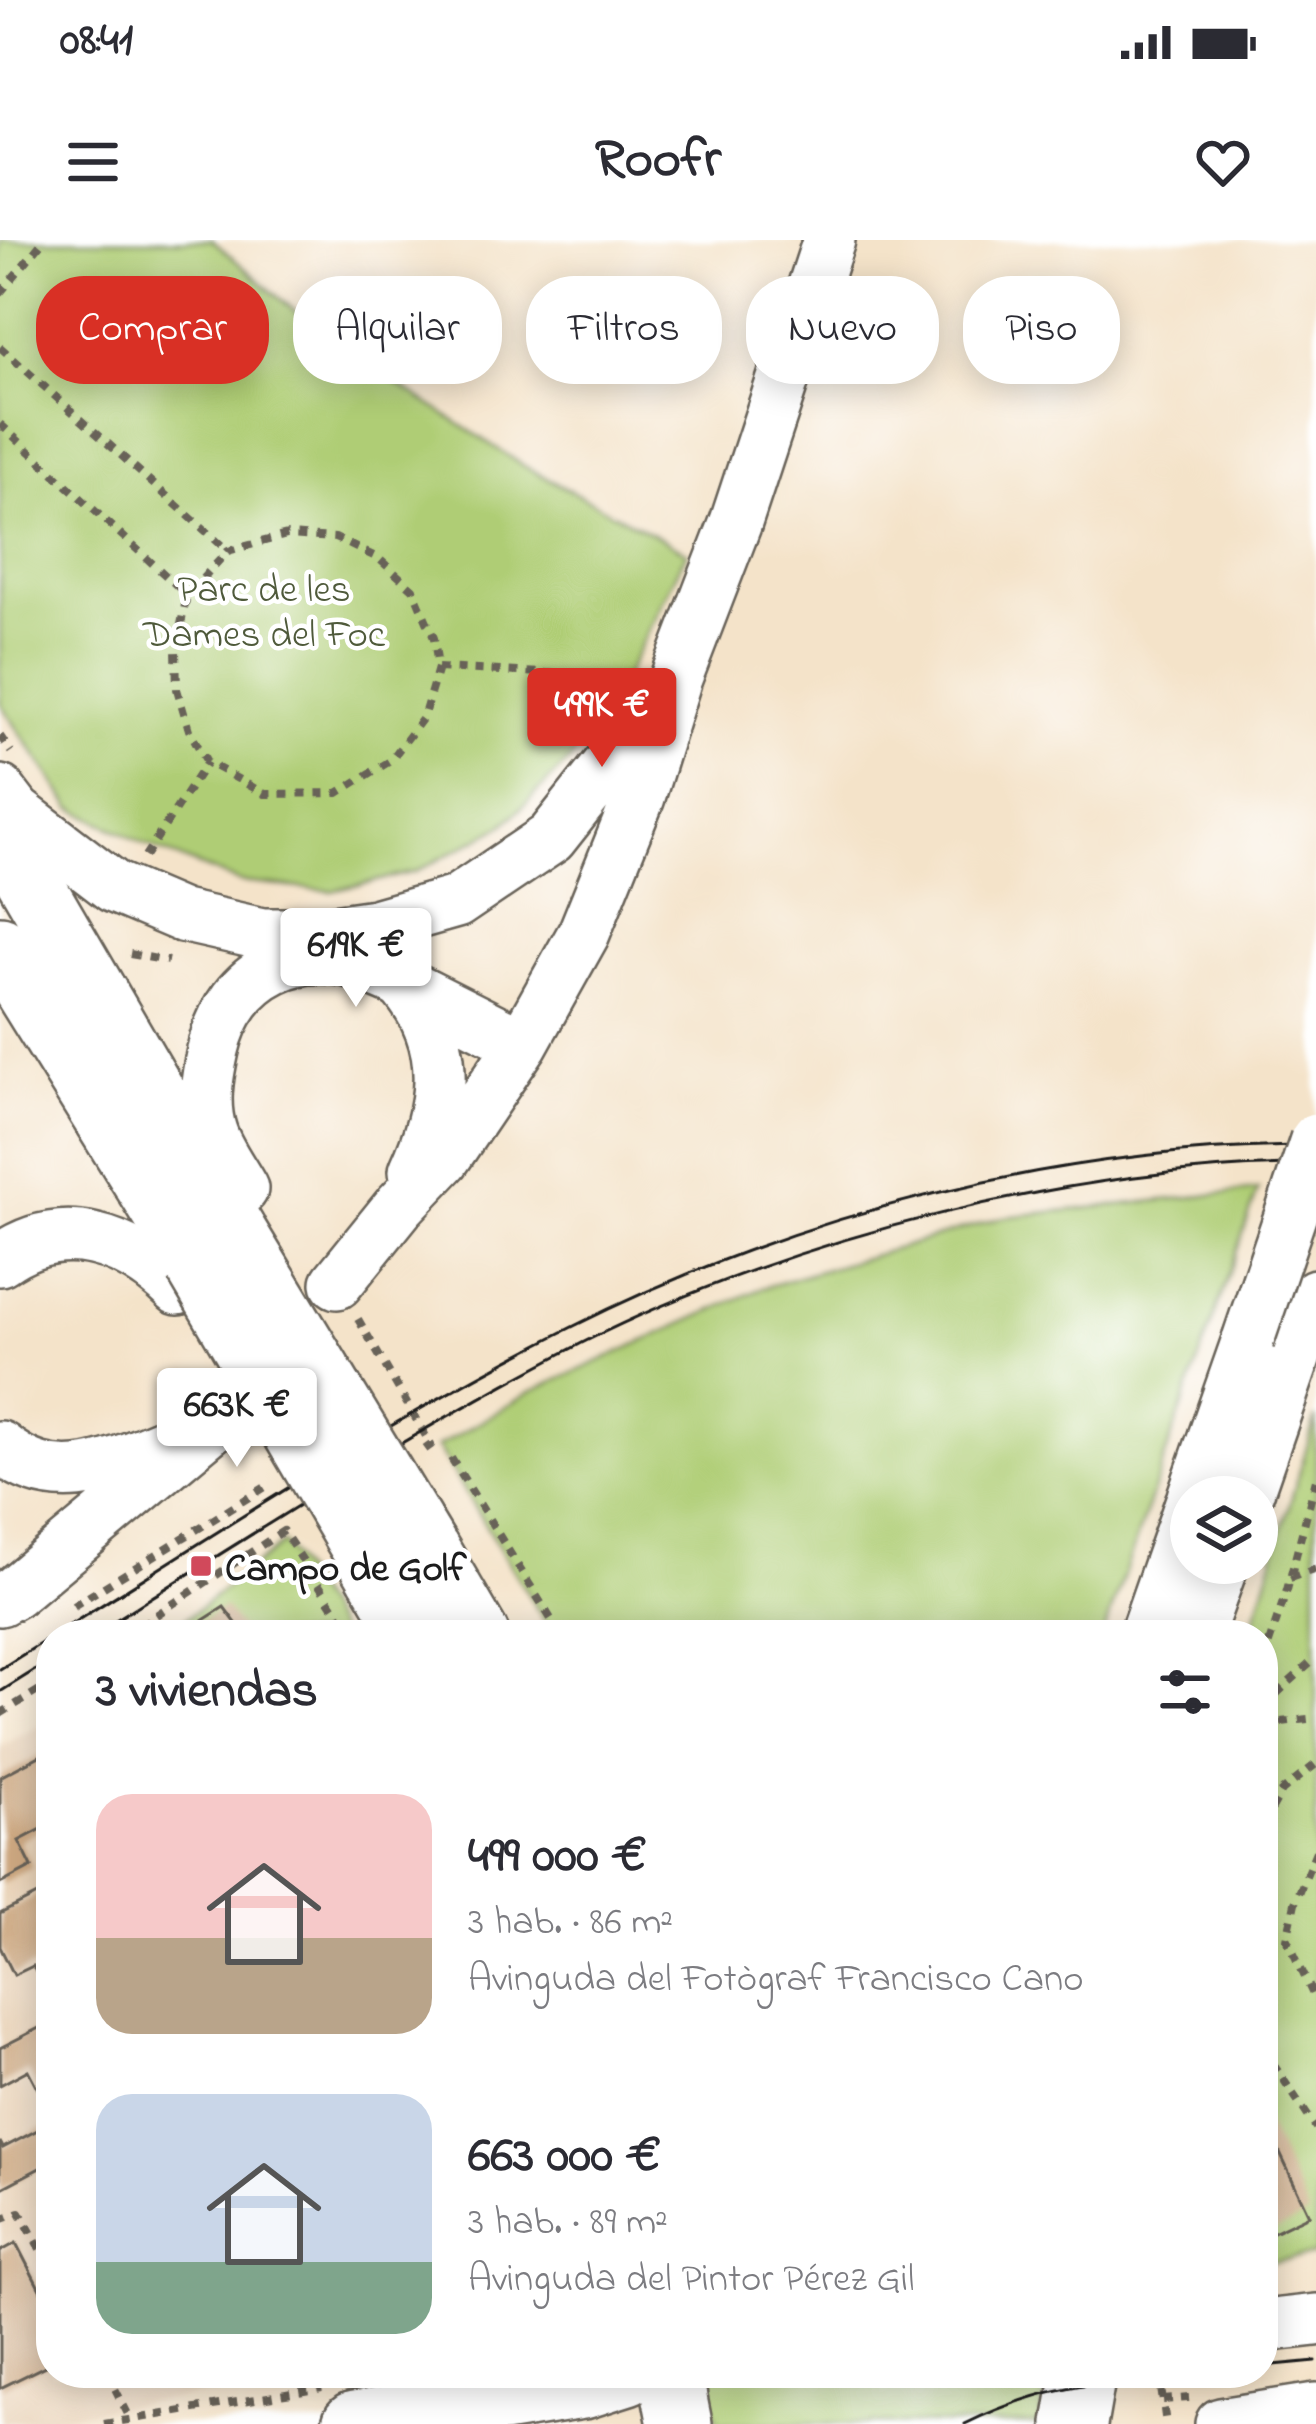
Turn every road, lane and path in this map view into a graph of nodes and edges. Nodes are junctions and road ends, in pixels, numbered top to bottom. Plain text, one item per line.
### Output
1 (44, 240) edge
2 (830, 240) edge
3 (0, 293) edge
4 (0, 347) edge
5 (0, 424) edge
6 (228, 551) junction
7 (187, 595) junction
8 (438, 668) junction
9 (655, 682) junction
10 (0, 736) edge
11 (11, 778) edge
12 (0, 830) edge
13 (130, 848) dead end
14 (161, 862) dead end
15 (0, 948) edge
16 (405, 985) junction
17 (521, 1044) junction
18 (1316, 1139) edge
19 (400, 1204) junction
20 (218, 1253) junction
21 (0, 1260) edge
22 (337, 1283) dead end
23 (1316, 1295) edge
24 (0, 1447) edge
25 (451, 1458) dead end
26 (1200, 1476) edge
27 (1253, 1476) edge
28 (1316, 1479) edge
29 (267, 1486) dead end
30 (403, 1562) junction
31 (1170, 1563) edge
32 (1316, 1572) edge
33 (1290, 1578) junction
34 (1215, 1584) edge
35 (0, 1600) edge
36 (57, 1615) dead end
37 (149, 1620) edge
38 (342, 1620) edge
39 (413, 1620) edge
40 (462, 1620) edge
41 (551, 1620) edge
42 (1150, 1620) edge
43 (1202, 1620) edge
44 (1276, 1620) edge
45 (1316, 1658) edge
46 (36, 1692) edge
47 (1278, 1692) edge
48 (0, 1714) edge
49 (1316, 1718) edge
50 (1278, 1722) edge
51 (1316, 1764) edge
52 (1278, 1798) edge
53 (1316, 1851) edge
54 (1316, 2001) edge
55 (1278, 2071) edge
56 (1316, 2128) edge
57 (0, 2219) edge
58 (36, 2241) edge
59 (1316, 2320) edge
60 (1278, 2324) edge
61 (115, 2388) edge
62 (557, 2388) edge
63 (673, 2388) edge
64 (1081, 2388) edge
65 (1161, 2388) edge
66 (1163, 2400) junction
67 (348, 2404) edge
68 (1316, 2409) edge
69 (1209, 2410) edge
70 (130, 2418) junction
71 (104, 2424) edge
72 (680, 2424) edge
73 (1075, 2424) edge
74 (1166, 2424) edge

1 - 3 path
2 - 9 street
4 - 6 path
5 - 7 path
6 - 7 path
6 - 8 path
7 - 8 path
8 - 9 path
9 - 11 street
9 - 17 street
10 - 11 path
12 - 20 main road
13 - 14 path
15 - 20 main road
16 - 17 street
16 - 19 street
16 - 20 street
17 - 19 street
18 - 26 street, bridge
19 - 22 street
20 - 21 street
20 - 30 main road, bridge
23 - 27 street
24 - 35 street
25 - 41 path
28 - 33 path
29 - 36 path
30 - 39 main road
30 - 40 main road
31 - 42 street
32 - 33 path
33 - 44 path
34 - 43 street
37 - 38 path
45 - 47 path
46 - 48 path
49 - 50 path
51 - 52 path
53 - 54 path
55 - 56 path
57 - 58 path
59 - 60 street
61 - 70 path
62 - 67 main road
63 - 72 main road
64 - 73 main road
65 - 66 path
66 - 69 path
66 - 74 path
67 - 70 path
68 - 69 street
70 - 71 path

